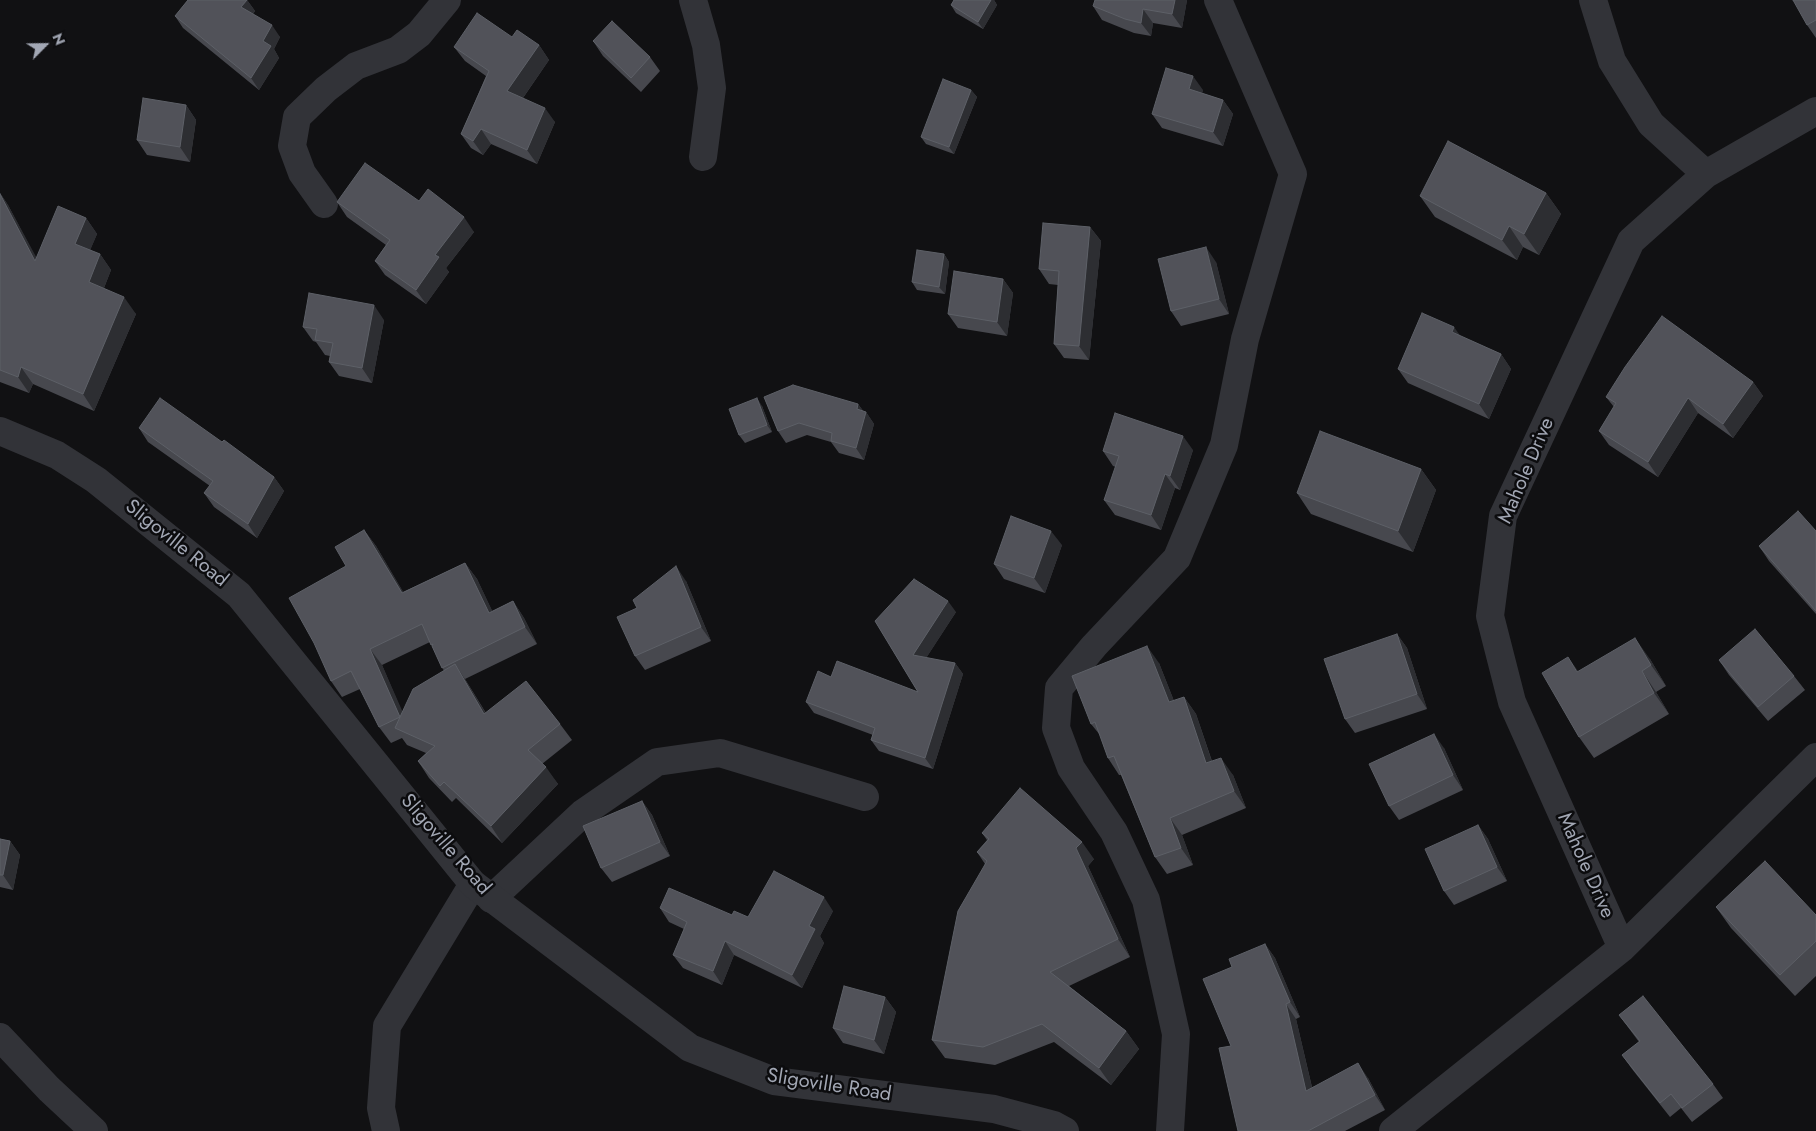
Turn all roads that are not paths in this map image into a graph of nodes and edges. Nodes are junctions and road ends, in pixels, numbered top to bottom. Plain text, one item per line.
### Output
1 (447, 0) edge
2 (693, 0) edge
3 (1218, 0) edge
4 (1593, 0) edge
5 (1816, 111) edge
6 (703, 157) dead end
7 (1706, 174) junction
8 (324, 204) dead end
9 (0, 431) edge
10 (1816, 757) edge
11 (865, 797) dead end
12 (482, 891) junction
13 (1622, 948) junction
14 (0, 1037) edge
15 (94, 1131) edge
16 (386, 1131) edge
17 (1065, 1131) edge
18 (1170, 1131) edge
19 (1393, 1131) edge

1 - 8 street
2 - 6 street
3 - 18 street
4 - 7 street
5 - 7 street, Mahole Drive
7 - 13 street, Mahole Drive
9 - 12 street, Sligoville Road
10 - 13 street, Mahole Drive
11 - 12 street
12 - 16 street
12 - 17 street, Sligoville Road
13 - 19 street, Mahole Drive
14 - 15 street

